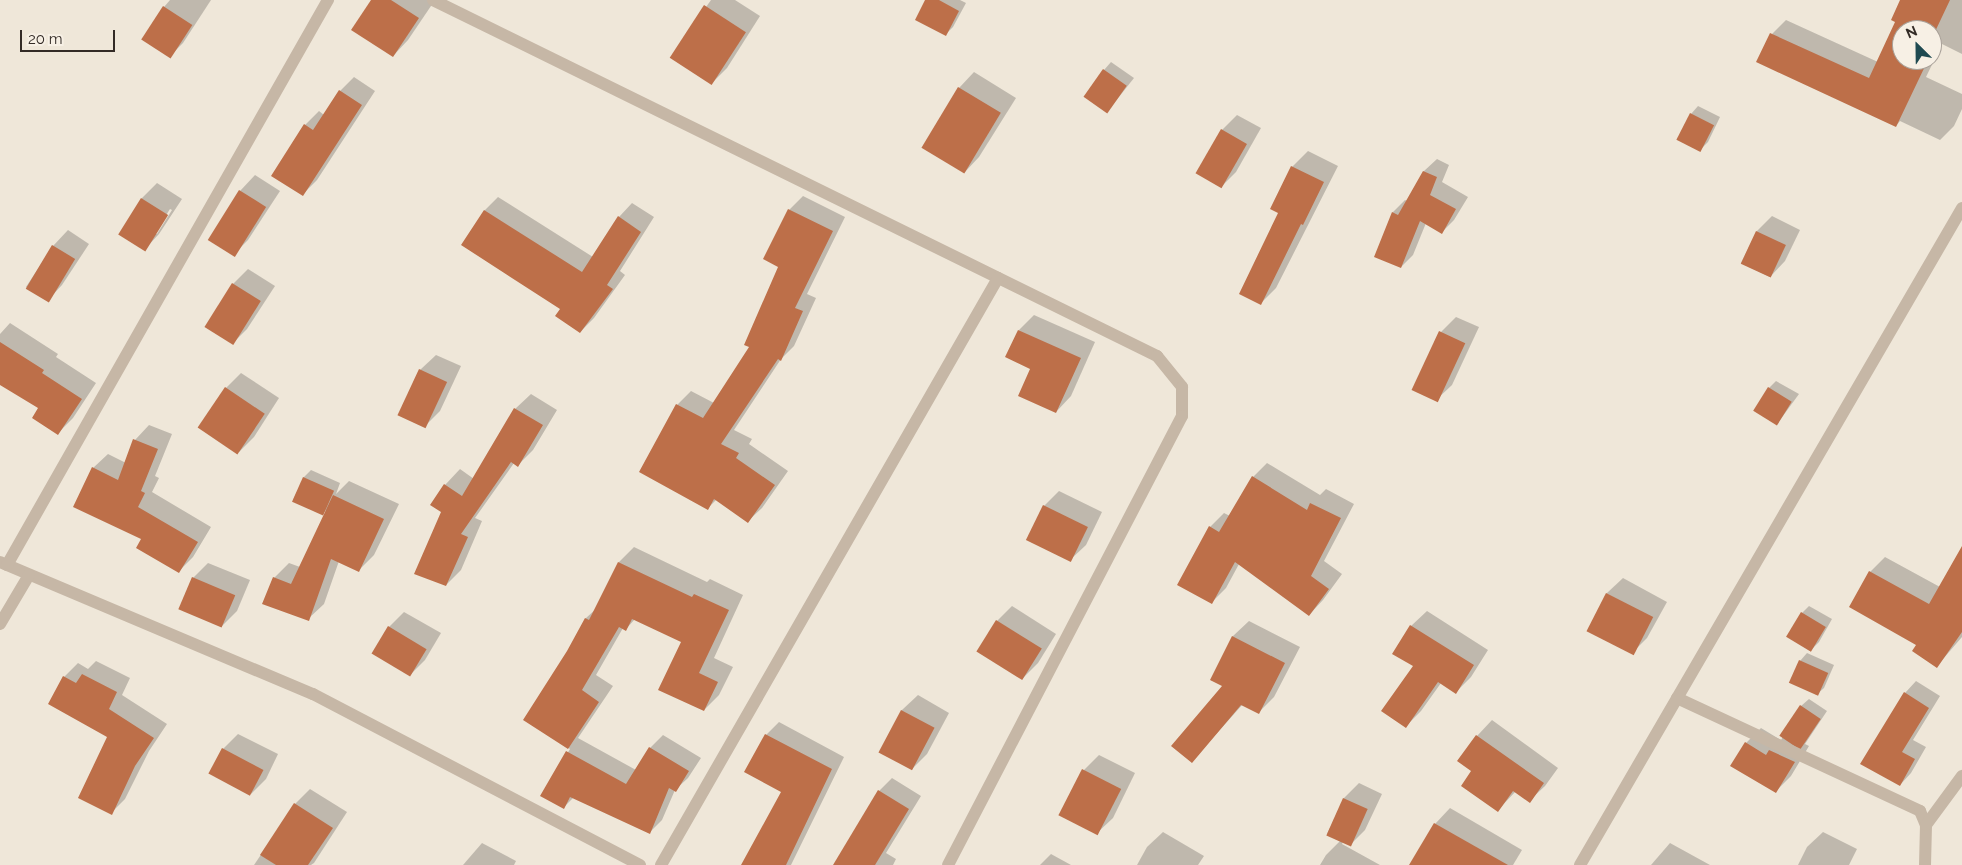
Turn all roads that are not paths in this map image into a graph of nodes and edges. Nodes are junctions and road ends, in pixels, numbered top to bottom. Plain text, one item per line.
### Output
1 (328, 0) edge
2 (433, 0) edge
3 (1962, 208) edge
4 (998, 278) junction
5 (3, 564) edge
6 (29, 575) junction
7 (0, 624) edge
8 (1677, 698) junction
9 (1962, 776) edge
10 (1926, 826) junction
11 (640, 865) edge
12 (661, 865) edge
13 (948, 865) edge
14 (1580, 865) edge
15 (1925, 865) edge

1 - 5 street
2 - 4 street
3 - 8 street
4 - 12 street
4 - 13 street
5 - 6 street
6 - 7 street
6 - 11 street
8 - 10 street
8 - 14 street
9 - 10 street
10 - 15 street

